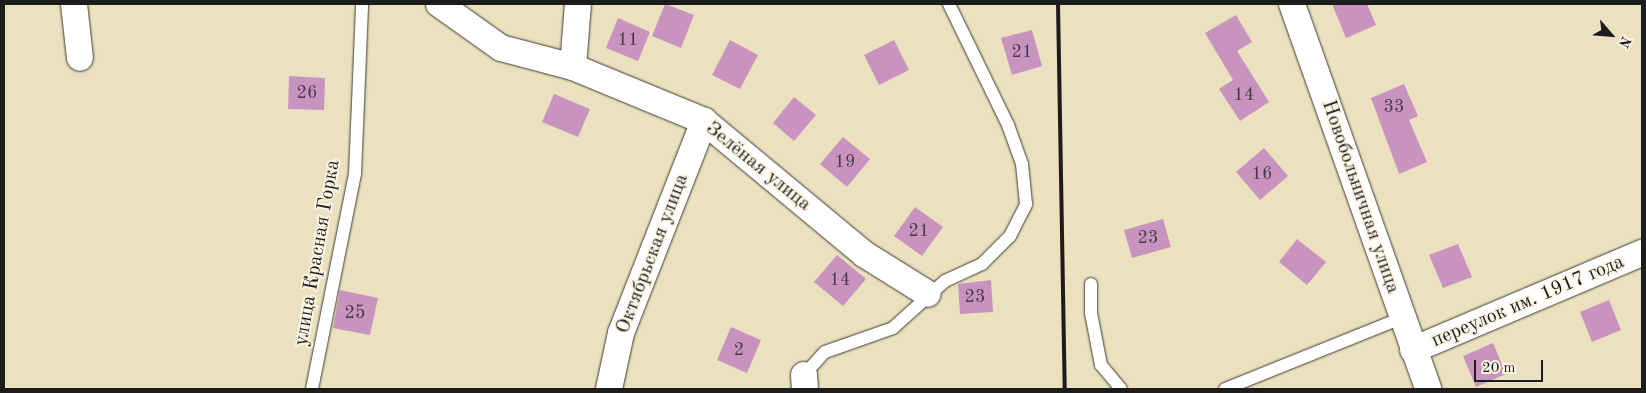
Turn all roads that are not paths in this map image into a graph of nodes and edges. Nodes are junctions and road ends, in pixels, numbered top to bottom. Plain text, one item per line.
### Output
1 (74, 4) edge
2 (362, 4) edge
3 (439, 4) edge
4 (578, 4) edge
5 (949, 4) edge
6 (1292, 4) edge
7 (80, 58) dead end
8 (573, 67) junction
9 (704, 121) junction
10 (1642, 253) edge
11 (1091, 284) dead end
12 (928, 294) junction
13 (1402, 318) junction
14 (1414, 350) junction
15 (805, 382) edge
16 (312, 389) edge
17 (608, 389) edge
18 (1121, 389) edge
19 (1225, 389) edge
20 (1428, 389) edge

1 - 7 street
2 - 16 lane, улица Красная Горка
3 - 8 street, Зелёная улица
4 - 8 street
5 - 12 lane
6 - 13 street, Новобольничная улица
8 - 9 street, Зелёная улица
9 - 12 street, Зелёная улица
9 - 17 street, Октябрьская улица
10 - 14 street, переулок им. 1917 года
11 - 18 lane
12 - 15 lane
13 - 14 street, Новобольничная улица
13 - 19 lane
14 - 20 street, Новобольничная улица

